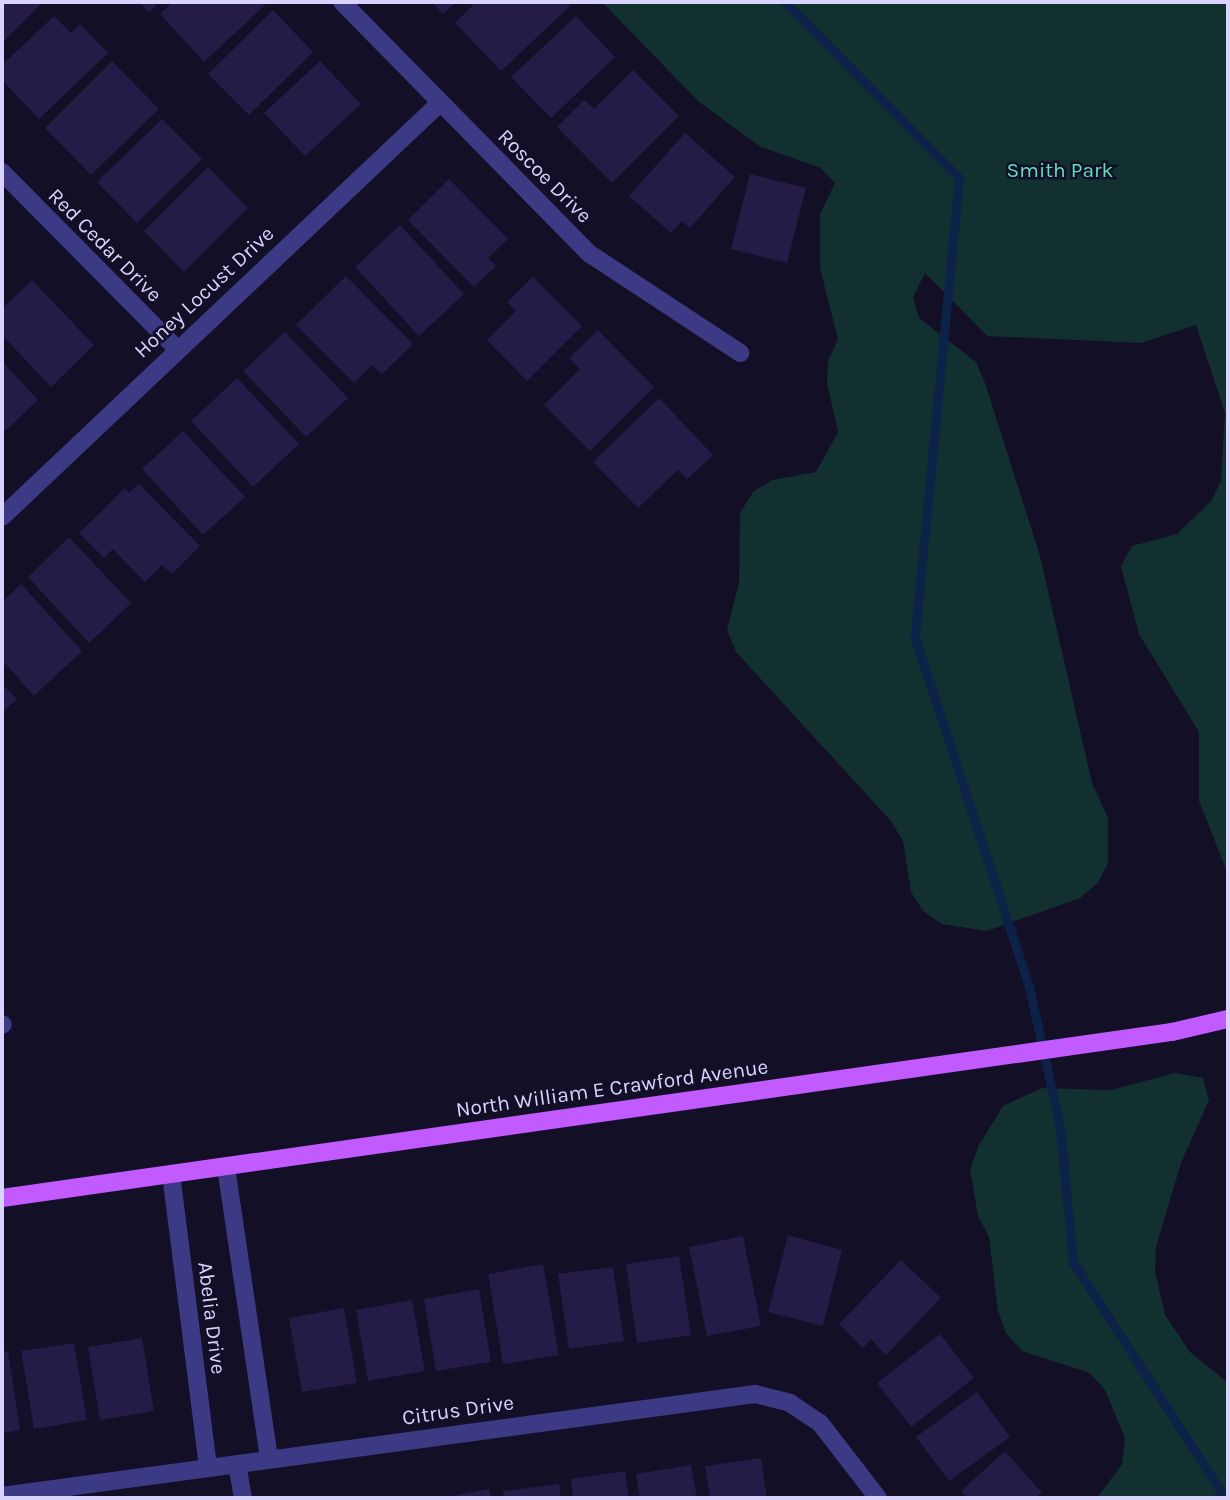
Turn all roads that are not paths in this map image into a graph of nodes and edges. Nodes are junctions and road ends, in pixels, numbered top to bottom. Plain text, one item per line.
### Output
1 (341, 2) edge
2 (440, 103) junction
3 (2, 172) edge
4 (177, 349) junction
5 (740, 353) dead end
6 (2, 517) edge
7 (1228, 1019) edge
8 (226, 1167) junction
9 (171, 1174) junction
10 (2, 1198) edge
11 (269, 1460) junction
12 (237, 1464) junction
13 (208, 1468) junction
14 (2, 1496) edge
15 (243, 1498) edge
16 (878, 1498) edge

1 - 2 street, Roscoe Drive
2 - 4 street, Honey Locust Drive
2 - 5 street, Roscoe Drive
3 - 4 street, Red Cedar Drive
4 - 6 street, Honey Locust Drive
7 - 8 main road, North William E Crawford Avenue
8 - 9 main road, North William E Crawford Avenue
8 - 11 street, Abelia Drive
9 - 10 main road, North William E Crawford Avenue
9 - 13 street, Abelia Drive
11 - 12 street, Citrus Drive
11 - 16 street, Citrus Drive
12 - 13 street, Citrus Drive
12 - 15 street
13 - 14 street, Citrus Drive

